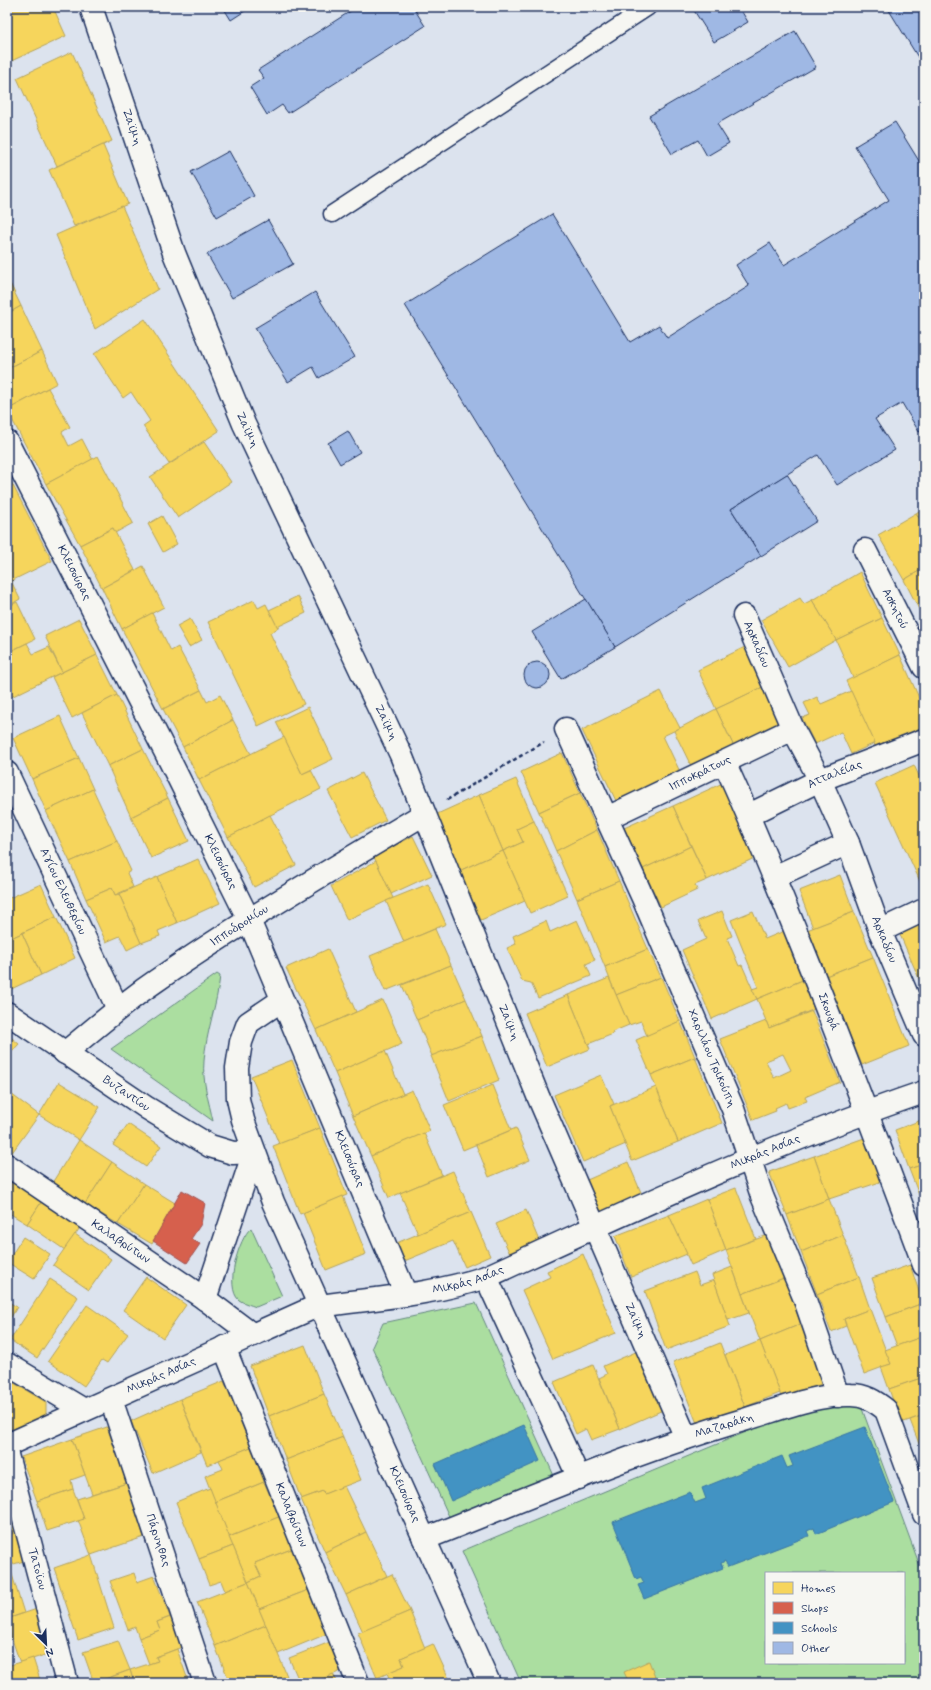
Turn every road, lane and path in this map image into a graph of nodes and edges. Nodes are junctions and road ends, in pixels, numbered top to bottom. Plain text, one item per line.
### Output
1 (91, 7) edge
2 (648, 7) edge
3 (332, 214) dead end
4 (7, 442) edge
5 (865, 550) dead end
6 (744, 616) dead end
7 (924, 667) edge
8 (566, 729) joint
9 (793, 729) junction
10 (924, 740) edge
11 (724, 762) junction
12 (7, 773) edge
13 (820, 780) junction
14 (424, 814) junction
15 (749, 815) junction
16 (607, 818) junction
17 (848, 843) junction
18 (774, 877) junction
19 (924, 910) edge
20 (248, 920) junction
21 (880, 931) junction
22 (282, 1000) junction
23 (118, 1009) junction
24 (7, 1013) edge
25 (924, 1034) edge
26 (65, 1053) junction
27 (924, 1092) edge
28 (867, 1112) junction
29 (254, 1152) junction
30 (750, 1159) junction
31 (7, 1165) edge
32 (594, 1228) junction
33 (924, 1265) edge
34 (486, 1277) junction
35 (406, 1295) junction
36 (204, 1298) junction
37 (320, 1306) junction
38 (253, 1335) junction
39 (224, 1347) junction
40 (7, 1364) edge
41 (838, 1396) junction
42 (110, 1399) junction
43 (84, 1410) junction
44 (686, 1438) junction
45 (7, 1445) edge
46 (7, 1455) edge
47 (572, 1480) junction
48 (924, 1514) edge
49 (424, 1539) junction
50 (67, 1683) edge
51 (205, 1683) edge
52 (358, 1683) edge
53 (489, 1683) edge

1 - 14 street, Ζαϊμη
2 - 3 lane
4 - 20 street, Κλεισούρας
5 - 7 street, Ασκητού
6 - 9 street, Αρκαδίου
8 - 14 path
8 - 16 street, Χαριλάου Τρικούπη
9 - 11 street, Ιπποκράτους
9 - 13 street, Αρκαδίου
10 - 13 street, Ατταλείας
11 - 15 street, Σκουφά
11 - 16 street, Ιπποκράτους
12 - 23 street, Αγίου Ελευθερίου
13 - 15 street, Ατταλείας
13 - 17 street, Αρκαδίου
14 - 20 street, Ιπποδρομίου
14 - 32 street, Ζαϊμη
15 - 18 street, Σκουφά
16 - 30 street, Χαριλάου Τρικούπη
17 - 18 street
17 - 21 street, Αρκαδίου
18 - 28 street, Σκουφά
19 - 21 street
20 - 22 street, Κλεισούρας
20 - 23 street, Ιπποδρομίου
21 - 25 street, Αρκαδίου
22 - 29 street
22 - 35 street, Κλεισούρας
23 - 26 street, Ιπποδρομίου
24 - 26 street, Βυζαντίου
26 - 29 street, Βυζαντίου
27 - 28 street, Μικράς Ασίας
28 - 30 street, Μικράς Ασίας
28 - 33 street, Σκουφά
29 - 36 street
29 - 37 street
30 - 32 street, Μικράς Ασίας
30 - 41 street, Χαριλάου Τρικούπη
31 - 36 street, Καλαβρύτων
32 - 34 street, Μικράς Ασίας
32 - 44 street, Ζαϊμη
34 - 35 street, Μικράς Ασίας
34 - 47 street
35 - 37 street, Μικράς Ασίας
36 - 38 street, Καλαβρύτων
37 - 38 street, Μικράς Ασίας
37 - 49 street, Κλεισούρας
38 - 39 street, Μικράς Ασίας
39 - 42 street, Μικράς Ασίας
39 - 52 street, Καλαβρύτων
40 - 43 street
41 - 44 street, Μαζαράκη
41 - 48 street, Μαζαράκη
42 - 43 street, Μικράς Ασίας
42 - 51 street, Πάρνηθας
43 - 45 street, Μικράς Ασίας
44 - 47 street, Μαζαράκη
46 - 50 street, Τατοϊου
47 - 49 street, Μαζαράκη
49 - 53 street, Κλεισούρας

